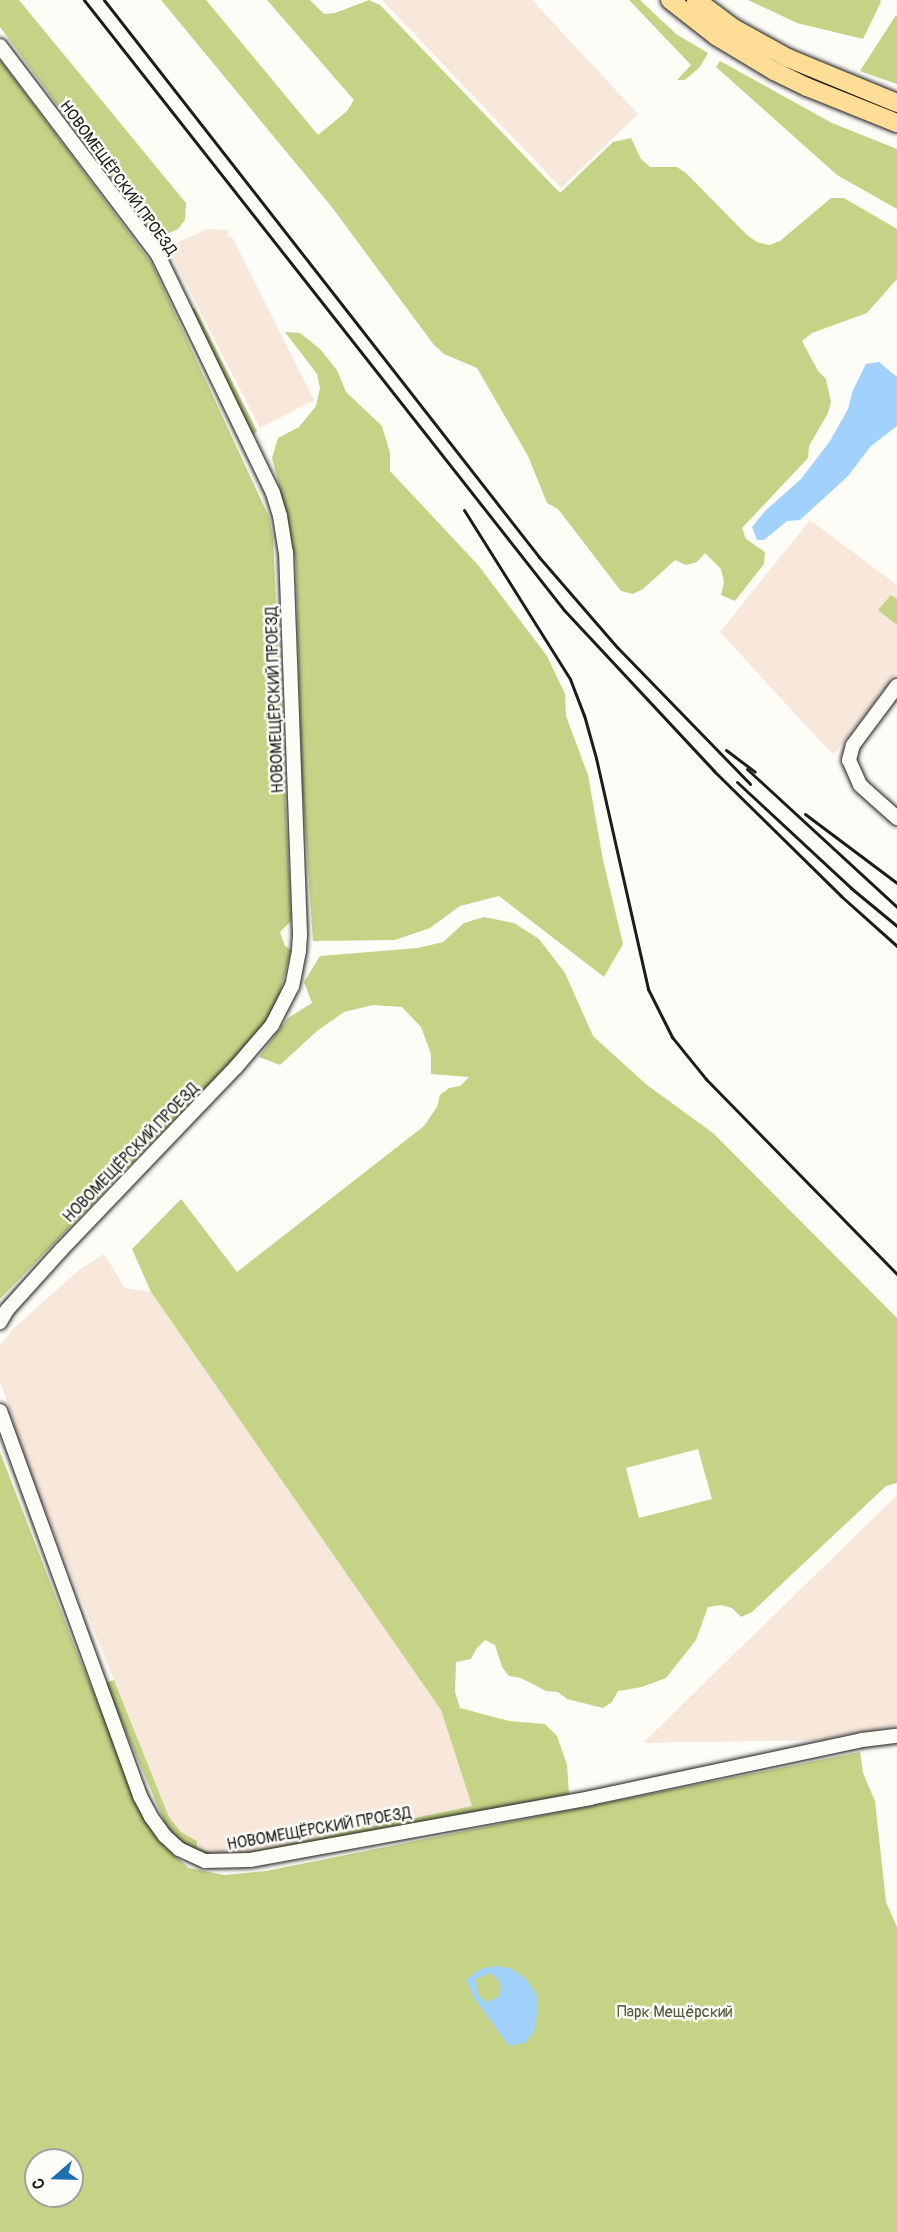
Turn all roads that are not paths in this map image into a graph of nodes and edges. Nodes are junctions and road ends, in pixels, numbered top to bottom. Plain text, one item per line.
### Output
1 (670, 0) edge
2 (696, 0) edge
3 (0, 46) edge
4 (897, 103) edge
5 (897, 123) edge
6 (897, 686) edge
7 (897, 818) edge
8 (0, 1322) edge
9 (0, 1411) edge
10 (897, 1736) edge

1 - 5 main road
2 - 4 main road
3 - 8 street, НОВОМЕЩЁРСКИЙ ПРОЕЗД
6 - 7 street
9 - 10 street, НОВОМЕЩЁРСКИЙ ПРОЕЗД

